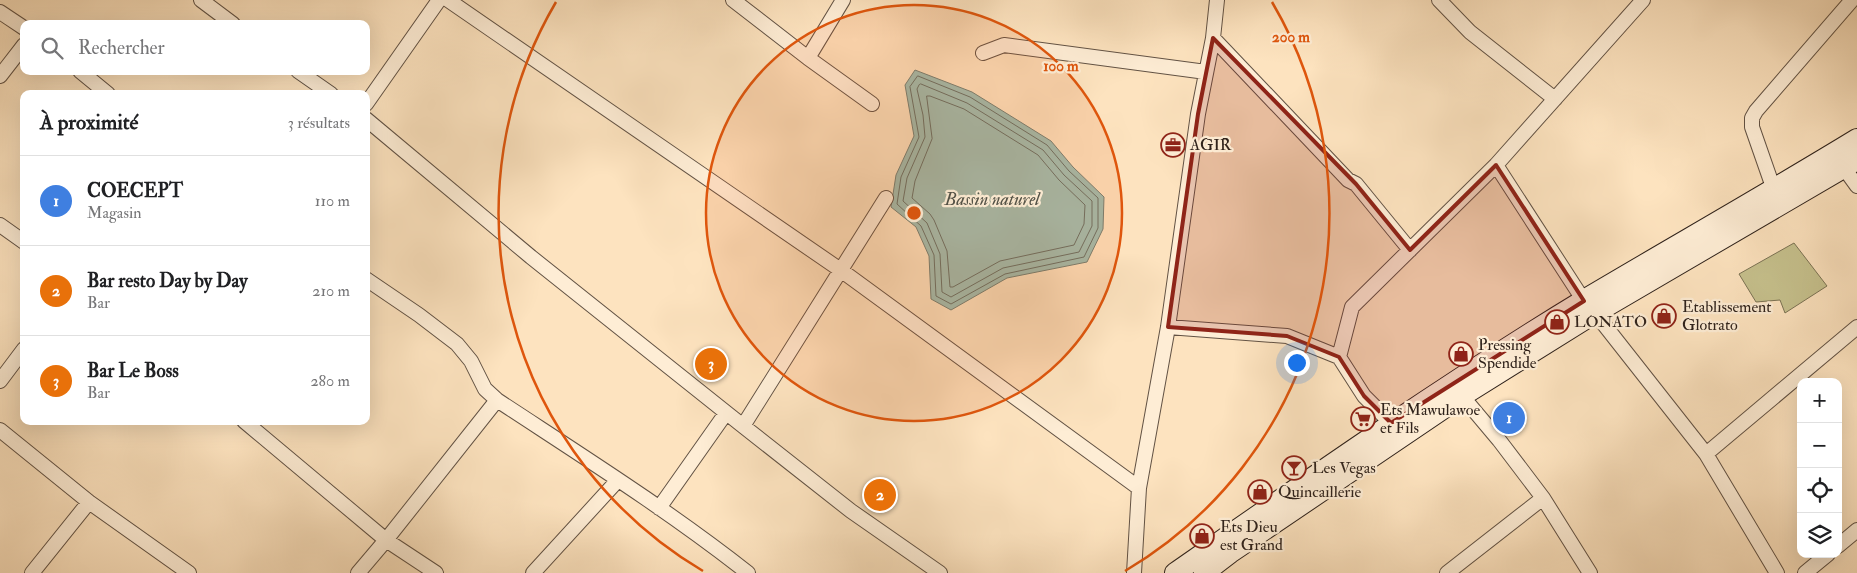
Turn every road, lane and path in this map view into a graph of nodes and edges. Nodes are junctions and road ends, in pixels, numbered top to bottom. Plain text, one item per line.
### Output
1 (201, 0) edge
2 (440, 0) edge
3 (448, 0) edge
4 (733, 0) edge
5 (843, 0) edge
6 (1217, 0) edge
7 (1439, 0) edge
8 (1643, 0) edge
9 (1852, 0) edge
10 (0, 12) edge
11 (228, 20) edge
12 (20, 25) edge
13 (1213, 38) junction
14 (20, 50) edge
15 (983, 53) dead end
16 (808, 58) junction
17 (1206, 72) junction
18 (85, 75) edge
19 (304, 75) edge
20 (0, 76) edge
21 (103, 90) edge
22 (325, 90) edge
23 (370, 98) edge
24 (1555, 99) junction
25 (872, 104) dead end
26 (370, 123) edge
27 (1857, 139) edge
28 (1850, 164) edge
29 (1496, 165) junction
30 (1857, 186) edge
31 (1774, 190) junction
32 (886, 198) dead end
33 (0, 225) edge
34 (20, 239) edge
35 (1410, 250) junction
36 (842, 271) junction
37 (370, 283) edge
38 (1589, 307) junction
39 (1168, 327) junction
40 (1857, 327) edge
41 (20, 354) edge
42 (1338, 357) junction
43 (0, 381) edge
44 (1462, 396) junction
45 (497, 400) junction
46 (726, 413) junction
47 (1391, 423) junction
48 (249, 425) edge
49 (743, 426) junction
50 (0, 430) edge
51 (1706, 454) junction
52 (618, 480) junction
53 (1139, 488) junction
54 (1543, 498) junction
55 (89, 502) junction
56 (659, 508) junction
57 (1857, 530) edge
58 (386, 540) junction
59 (1842, 543) edge
60 (1823, 558) edge
61 (32, 573) edge
62 (189, 573) edge
63 (358, 573) edge
64 (436, 573) edge
65 (534, 573) edge
66 (748, 573) edge
67 (940, 573) edge
68 (1134, 573) edge
69 (1175, 573) edge
70 (1204, 573) edge
71 (1447, 573) edge
72 (1590, 573) edge
73 (1777, 573) edge
74 (1805, 573) edge

1 - 11 street
2 - 23 street
3 - 36 street
4 - 16 street
5 - 16 street
6 - 13 street
7 - 24 street
8 - 24 street
9 - 31 street
10 - 12 street
13 - 17 street
13 - 35 street
14 - 20 street
15 - 17 street
16 - 25 street
17 - 39 street
18 - 21 street
19 - 22 street
24 - 29 street
26 - 46 street
27 - 31 main road
28 - 30 street
28 - 38 main road
29 - 35 street
29 - 38 street
31 - 38 main road
32 - 36 street
33 - 34 street
35 - 42 street
36 - 49 street
36 - 53 street
37 - 45 street
38 - 44 main road
38 - 47 main road
38 - 51 street
39 - 42 street
39 - 53 street
40 - 51 street
41 - 43 street
42 - 47 street
44 - 54 street
44 - 70 main road
45 - 52 street
45 - 58 street
46 - 49 street
46 - 56 street
47 - 69 main road
48 - 58 street
49 - 67 street
50 - 55 street
51 - 73 street
52 - 56 street
52 - 65 street
53 - 68 street
54 - 71 street
54 - 72 street
55 - 61 street
55 - 62 street
56 - 66 street
57 - 59 street
58 - 63 street
58 - 64 street
60 - 74 street

